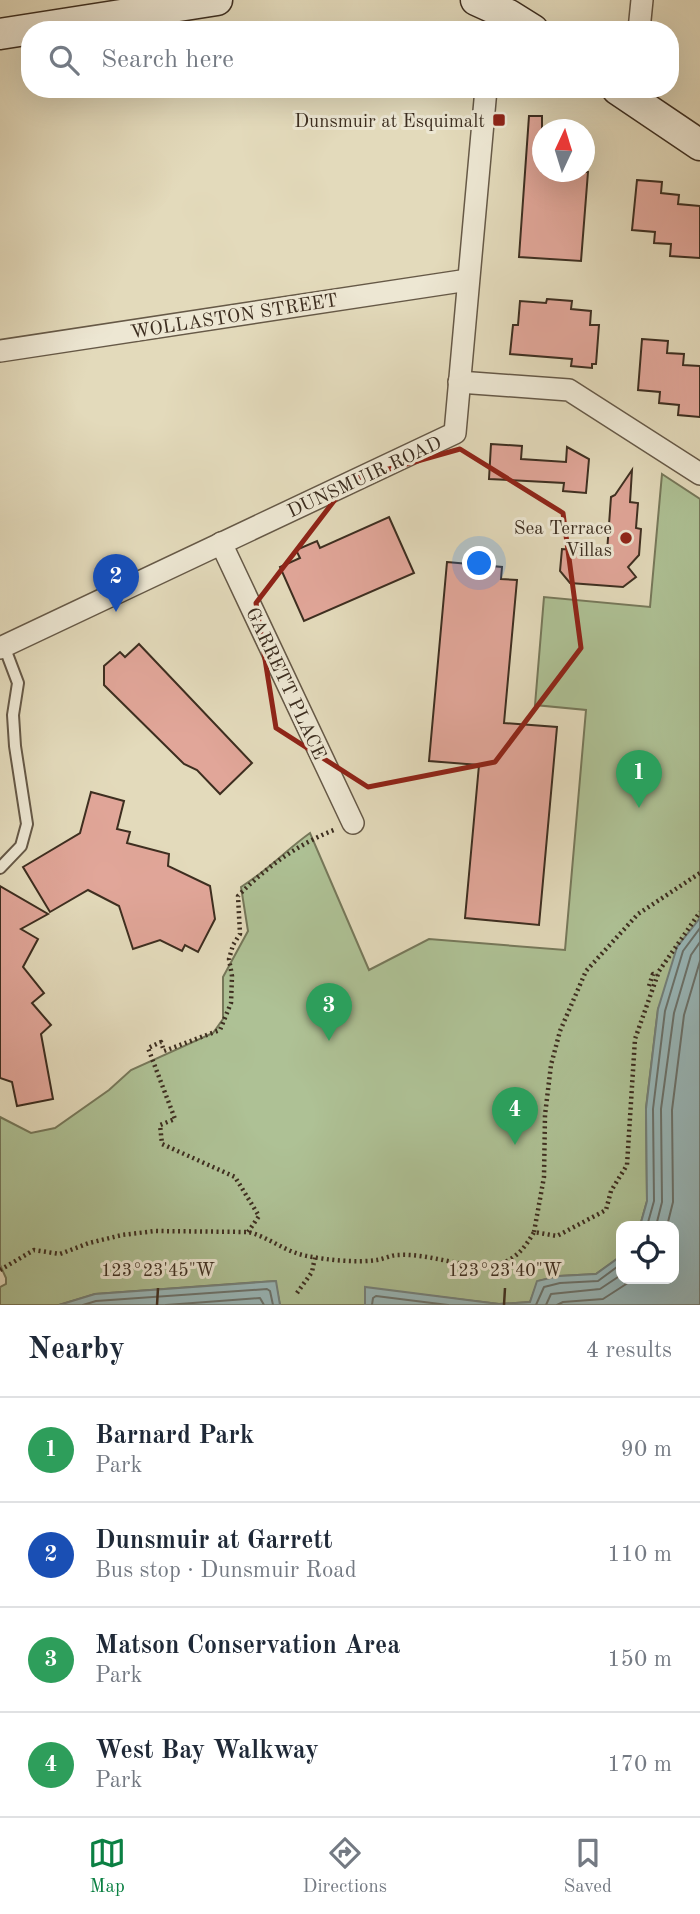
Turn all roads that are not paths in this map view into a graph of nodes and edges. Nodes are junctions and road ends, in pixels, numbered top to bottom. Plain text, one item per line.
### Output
1 (217, 0) edge
2 (476, 0) edge
3 (642, 0) edge
4 (83, 21) edge
5 (509, 21) edge
6 (640, 21) edge
7 (21, 31) edge
8 (0, 34) edge
9 (485, 98) edge
10 (631, 98) edge
11 (700, 145) edge
12 (468, 280) junction
13 (0, 351) edge
14 (459, 382) junction
15 (700, 474) edge
16 (221, 543) junction
17 (2, 647) edge
18 (353, 823) road end
19 (0, 868) edge

1 - 4 main road
2 - 5 main road
3 - 6 street
7 - 8 main road
9 - 12 street, DUNSMUIR ROAD
10 - 11 main road
12 - 13 street, WOLLASTON STREET
12 - 14 street, DUNSMUIR ROAD
14 - 15 street
14 - 16 street, DUNSMUIR ROAD
16 - 17 street, DUNSMUIR ROAD
16 - 18 street, GARRETT PLACE
17 - 19 lane

